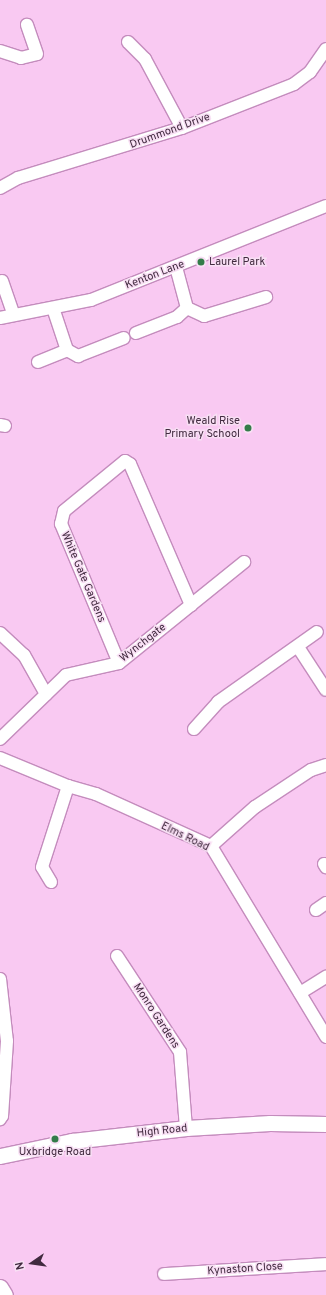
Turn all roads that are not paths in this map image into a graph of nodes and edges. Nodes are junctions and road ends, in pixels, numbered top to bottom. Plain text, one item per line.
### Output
1 (27, 25) dead end
2 (128, 42) dead end
3 (326, 49) edge
4 (0, 51) edge
5 (182, 128) junction
6 (0, 188) edge
7 (326, 206) edge
8 (176, 267) junction
9 (2, 281) dead end
10 (266, 297) dead end
11 (53, 308) junction
12 (187, 308) junction
13 (14, 315) junction
14 (0, 318) edge
15 (136, 333) dead end
16 (124, 338) dead end
17 (67, 350) junction
18 (38, 362) dead end
19 (244, 562) dead end
20 (191, 605) junction
21 (317, 632) dead end
22 (0, 633) edge
23 (298, 647) junction
24 (119, 663) junction
25 (326, 690) edge
26 (46, 694) junction
27 (194, 729) dead end
28 (0, 739) edge
29 (0, 758) edge
30 (326, 765) edge
31 (68, 786) junction
32 (211, 846) junction
33 (51, 882) dead end
34 (326, 903) edge
35 (316, 910) dead end
36 (117, 956) dead end
37 (326, 977) edge
38 (0, 979) edge
39 (300, 993) junction
40 (326, 1037) edge
41 (0, 1119) edge
42 (326, 1124) edge
43 (186, 1128) junction
44 (0, 1156) edge
45 (326, 1264) edge
46 (164, 1274) dead end
47 (0, 1287) edge
48 (5, 1295) edge

1 - 4 street
2 - 5 street
3 - 5 street, Drummond Drive
5 - 6 street, Drummond Drive
7 - 8 street, Kenton Lane
8 - 11 street, Kenton Lane
8 - 12 street
9 - 13 street
10 - 12 street
11 - 13 street, Kenton Lane
11 - 17 street
12 - 15 street
13 - 14 street, Kenton Lane
16 - 17 street
17 - 18 street
19 - 20 street, Wynchgate
20 - 24 street, Wynchgate
20 - 24 street, White Gate Gardens
21 - 23 street
22 - 26 street
23 - 25 street
23 - 27 street
24 - 26 street, Wynchgate
26 - 28 street, Wynchgate
29 - 31 street, Elms Road
30 - 32 street
31 - 32 street, Elms Road
31 - 33 street
32 - 39 street, Elms Road
34 - 35 street
36 - 43 street, Monro Gardens
37 - 39 street
38 - 41 street
39 - 40 street, Elms Road
42 - 43 main road, High Road
43 - 44 main road, High Road
45 - 46 street, Kynaston Close
47 - 48 main road

